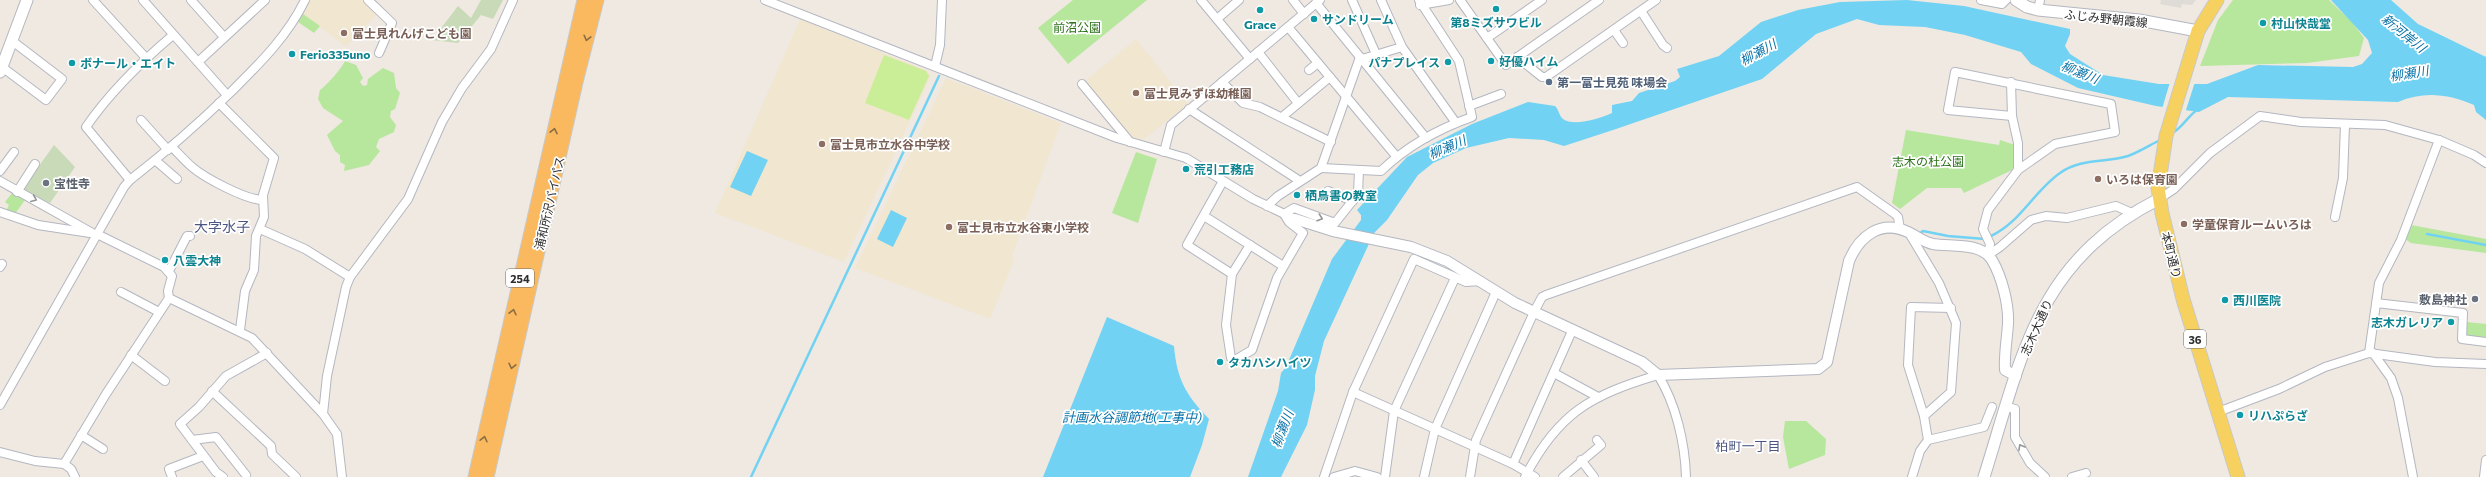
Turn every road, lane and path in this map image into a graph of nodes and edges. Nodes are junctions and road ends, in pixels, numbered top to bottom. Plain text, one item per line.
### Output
1 (27, 0) edge
2 (93, 0) edge
3 (143, 0) edge
4 (191, 0) edge
5 (265, 0) edge
6 (306, 0) edge
7 (368, 0) edge
8 (513, 0) edge
9 (584, 0) edge
10 (597, 0) edge
11 (765, 0) edge
12 (942, 0) edge
13 (1201, 0) edge
14 (1239, 0) edge
15 (1293, 0) edge
16 (1352, 0) edge
17 (1381, 0) edge
18 (1448, 0) edge
19 (1460, 0) edge
20 (1542, 0) edge
21 (1599, 0) edge
22 (1656, 0) edge
23 (1981, 0) edge
24 (2006, 0) edge
25 (2016, 0) edge
26 (2217, 0) edge
27 (1318, 2) edge
28 (1420, 2) edge
29 (2039, 5) edge
30 (1641, 10) junction
31 (1304, 14) junction
32 (1217, 19) junction
33 (1288, 27) junction
34 (1614, 30) junction
35 (2198, 30) junction
36 (173, 35) junction
37 (224, 37) junction
38 (1487, 38) junction
39 (11, 40) junction
40 (1623, 43) dead end
41 (1402, 47) junction
42 (1667, 48) dead end
43 (1258, 52) junction
44 (379, 53) dead end
45 (1376, 54) junction
46 (1517, 57) junction
47 (146, 58) junction
48 (1361, 58) junction
49 (1250, 59) junction
50 (198, 62) junction
51 (1318, 63) junction
52 (940, 68) junction
53 (1, 69) edge
54 (1309, 70) dead end
55 (1330, 76) junction
56 (1222, 82) junction
57 (2011, 82) junction
58 (1082, 84) dead end
59 (1501, 94) dead end
60 (227, 95) junction
61 (1346, 97) junction
62 (219, 103) junction
63 (1298, 103) junction
64 (1469, 106) junction
65 (1189, 109) junction
66 (2012, 116) junction
67 (1282, 117) junction
68 (141, 120) dead end
69 (1456, 123) junction
70 (2345, 124) junction
71 (1426, 138) junction
72 (2439, 140) junction
73 (1331, 142) junction
74 (1130, 143) junction
75 (170, 148) junction
76 (14, 152) dead end
77 (1164, 152) junction
78 (1396, 156) junction
79 (155, 160) junction
80 (35, 164) dead end
81 (2486, 164) edge
82 (1321, 168) junction
83 (1359, 170) junction
84 (2018, 170) junction
85 (0, 171) edge
86 (177, 179) dead end
87 (130, 180) junction
88 (1223, 180) junction
89 (0, 181) edge
90 (1300, 181) junction
91 (1328, 191) dead end
92 (17, 192) junction
93 (2159, 199) junction
94 (263, 200) junction
95 (1353, 201) junction
96 (1267, 206) junction
97 (0, 212) edge
98 (1284, 214) junction
99 (2134, 214) junction
100 (1204, 216) junction
101 (2335, 217) dead end
102 (1295, 219) joint
103 (260, 229) junction
104 (1904, 231) junction
105 (96, 234) junction
106 (190, 236) dead end
107 (1250, 245) junction
108 (1988, 255) junction
109 (1283, 266) junction
110 (169, 271) junction
111 (1232, 274) junction
112 (350, 277) junction
113 (1455, 278) junction
114 (1481, 281) junction
115 (121, 292) dead end
116 (1496, 292) junction
117 (169, 298) junction
118 (2376, 303) junction
119 (1950, 308) junction
120 (159, 312) junction
121 (1534, 312) junction
122 (240, 330) junction
123 (1572, 330) junction
124 (2486, 342) edge
125 (266, 353) junction
126 (2371, 353) junction
127 (131, 355) junction
128 (2486, 364) edge
129 (1554, 373) junction
130 (1658, 375) junction
131 (2016, 376) junction
132 (165, 382) dead end
133 (212, 391) junction
134 (1353, 392) junction
135 (1598, 396) junction
136 (0, 405) edge
137 (1992, 407) dead end
138 (2011, 408) junction
139 (1394, 410) junction
140 (2218, 412) junction
141 (323, 414) junction
142 (1924, 416) junction
143 (1435, 429) junction
144 (81, 435) junction
145 (192, 440) junction
146 (1597, 440) dead end
147 (1928, 440) junction
148 (1475, 448) junction
149 (103, 449) dead end
150 (0, 452) edge
151 (204, 456) junction
152 (1581, 460) junction
153 (2486, 460) edge
154 (64, 464) junction
155 (1513, 464) junction
156 (2086, 473) dead end
157 (1526, 474) edge
158 (246, 475) dead end
159 (75, 477) edge
160 (172, 477) edge
161 (223, 477) edge
162 (296, 477) edge
163 (342, 477) edge
164 (476, 477) edge
165 (487, 477) edge
166 (1324, 477) edge
167 (1334, 477) edge
168 (1376, 477) edge
169 (1385, 477) edge
170 (1424, 477) edge
171 (1470, 477) edge
172 (1535, 477) edge
173 (1563, 477) edge
174 (1594, 477) edge
175 (1686, 477) edge
176 (1912, 477) edge
177 (1984, 477) edge
178 (2045, 477) edge
179 (2072, 477) edge
180 (2238, 477) edge
181 (2413, 477) edge
182 (2484, 477) edge

1 - 39 main road
2 - 47 street
3 - 36 street
4 - 37 street
5 - 37 street
6 - 60 street
7 - 44 street
8 - 112 street
164 -> 9 highway, 浦和所沢バイパス / 254
10 -> 165 highway, 浦和所沢バイパス / 254
11 - 52 street
12 - 52 street
13 - 32 street
14 - 32 street
15 - 31 street
16 - 45 street
17 - 41 street
18 - 28 street
19 - 38 street
20 - 38 street
21 - 46 street
22 - 30 street
23 - 24 street
25 - 29 main road, ふじみ野朝霞線
26 - 35 main road, 36
27 - 31 street
27 - 48 street
28 - 64 street
29 - 35 main road, ふじみ野朝霞線
30 - 34 street
30 - 42 street
31 - 33 street
32 - 49 street
33 - 43 street
33 - 51 street
34 - 40 street
34 - 46 street
35 - 93 main road, 本町通り / 36
36 - 47 street
36 - 50 street
37 - 50 street
38 - 46 street
39 - 53 main road
39 - 53 street
41 - 45 street
41 - 69 street
43 - 49 street
43 - 63 street
45 - 48 street
47 - 87 street
48 - 61 street
48 - 71 street
49 - 56 street
50 - 60 street
51 - 54 street
51 - 55 street
52 - 74 street
55 - 61 street
55 - 63 street
56 - 65 street
56 - 67 street
57 - 66 street
57 - 66 street
57 - 84 street
58 - 74 street
59 - 64 street
60 - 62 street
61 - 73 street
61 - 78 street
62 - 75 street
62 - 94 street
63 - 67 street
64 - 69 street
65 - 77 street
65 - 90 street
66 - 84 street
67 - 73 street
68 - 75 street
69 - 71 street
70 - 72 street
70 - 93 street
70 - 101 street
71 - 78 street
72 - 81 street
72 - 118 street
73 - 82 street
74 - 77 street
75 - 79 street
75 - 94 street
76 - 85 street
77 - 88 street
78 - 83 street
79 - 86 street
79 - 87 street
80 - 92 street
82 - 83 street
82 - 90 street
83 - 95 street
84 - 108 street
87 - 105 street
88 - 96 street
88 - 100 street
89 - 92 street
90 - 96 street
91 - 95 street
92 -> 105 street
93 - 99 main road, 志木大通り
93 - 140 main road, 本町通り / 36
94 - 103 street
98 -> 95 street
96 - 98 street
97 - 105 street
98 - 102 street
98 - 109 street
99 - 108 street
99 - 131 main road, 志木大通り
100 - 107 street
100 - 111 street
102 - 114 street
103 - 112 street
103 - 122 street
104 - 108 street
104 - 119 street
104 - 121 street
104 - 130 street
105 - 110 street
105 - 136 street
106 - 110 street
107 - 109 street
107 - 111 street
108 - 131 street
109 - 111 street
110 - 117 street
112 - 141 street
113 - 114 street
113 - 134 street
113 - 139 street
114 - 116 street
115 - 120 street
116 - 121 street
116 - 143 street
117 - 120 street
117 - 122 street
118 - 124 street
118 - 126 street
119 - 142 street
119 - 142 street
120 - 127 street
121 - 123 street
121 - 148 street
122 - 125 street
123 - 129 street
123 - 130 street
125 - 133 street
125 - 141 street
126 - 128 street
126 - 140 street
126 - 181 street
127 - 132 street
127 - 144 street
129 - 135 street
129 - 155 street
130 - 135 street
130 - 175 street
131 - 138 main road, 志木大通り
133 - 145 street
133 - 162 street
134 - 139 street
134 - 166 street
135 - 157 street
137 - 147 street
138 - 177 main road, 志木大通り
178 -> 138 street
139 - 143 street
139 - 169 street
140 - 180 main road, 本町通り / 36
141 - 163 street
142 - 147 street
143 - 148 street
143 - 170 street
144 - 149 street
144 - 154 street
145 - 151 street
145 - 158 street
146 - 152 street
147 - 176 street
148 - 155 street
148 - 171 street
150 - 154 street
151 - 160 street
151 - 161 street
152 - 173 street
152 - 174 street
153 - 182 street
154 - 159 street
155 - 157 street
156 - 179 street
157 - 172 street
167 - 168 street

